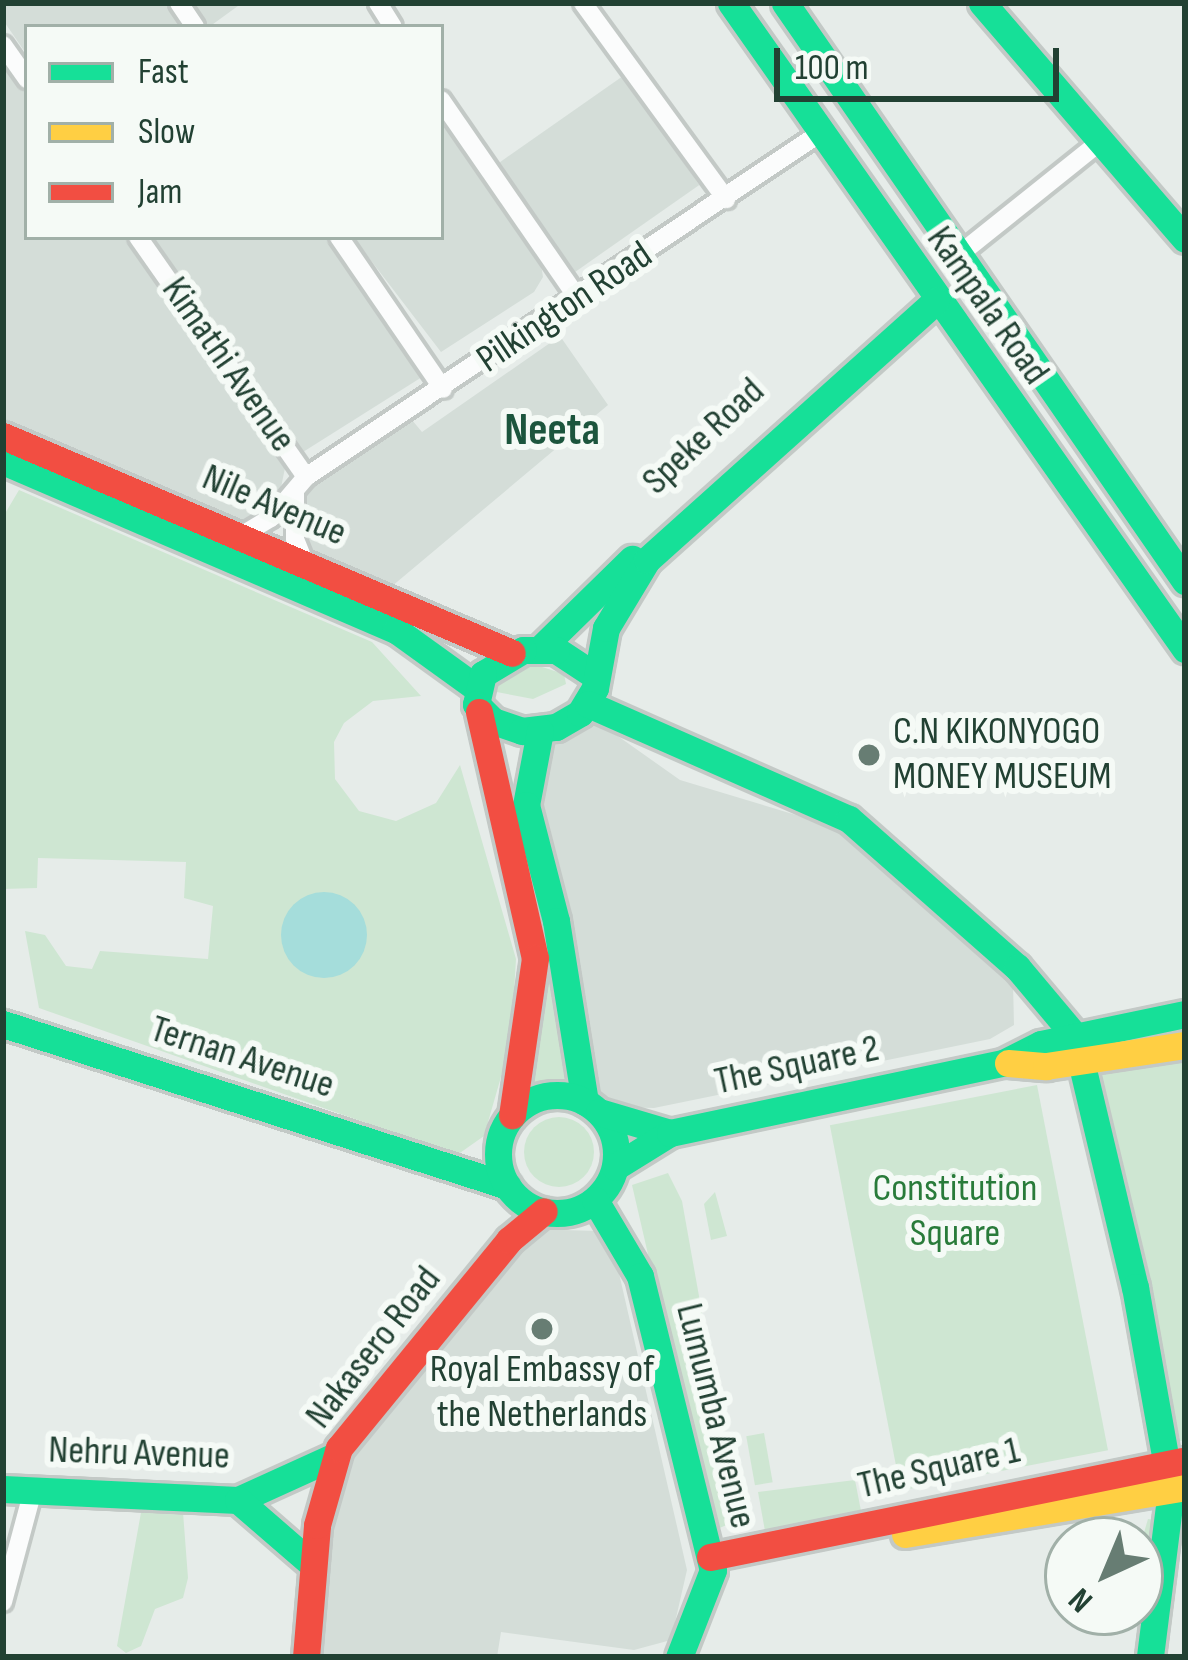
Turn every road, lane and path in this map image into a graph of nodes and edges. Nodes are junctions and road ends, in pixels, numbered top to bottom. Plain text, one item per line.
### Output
1 (583, 3) edge
2 (731, 3) edge
3 (785, 3) edge
4 (982, 3) edge
5 (3, 45) edge
6 (24, 75) edge
7 (444, 104) edge
8 (820, 134) junction
9 (1101, 141) junction
10 (726, 199) junction
11 (1185, 239) edge
12 (140, 240) edge
13 (341, 240) edge
14 (955, 258) junction
15 (931, 295) junction
16 (577, 297) junction
17 (443, 389) junction
18 (3, 436) edge
19 (3, 461) edge
20 (300, 485) junction
21 (244, 535) junction
22 (304, 561) junction
23 (1185, 581) edge
24 (1185, 649) edge
25 (526, 651) junction
26 (594, 675) junction
27 (477, 699) junction
28 (588, 704) junction
29 (540, 731) junction
30 (1185, 1014) edge
31 (3, 1024) edge
32 (1185, 1046) edge
33 (1078, 1048) junction
34 (592, 1107) junction
35 (512, 1115) junction
36 (670, 1133) junction
37 (499, 1146) junction
38 (457, 1166) junction
39 (615, 1167) junction
40 (513, 1192) junction
41 (595, 1200) junction
42 (544, 1211) junction
43 (509, 1240) junction
44 (335, 1456) junction
45 (1177, 1475) edge
46 (3, 1489) edge
47 (33, 1490) junction
48 (238, 1500) junction
49 (312, 1564) junction
50 (711, 1564) junction
51 (3, 1602) edge
52 (307, 1657) edge
53 (679, 1657) edge
54 (1150, 1657) edge

1 - 10 street
2 - 8 main road, Kampala Road
3 - 14 main road, Kampala Road
4 - 9 main road
5 - 6 street
7 - 16 street
8 - 10 street, Pilkington Road
8 - 15 main road, Kampala Road
9 - 11 main road
9 - 14 street
10 - 16 street, Pilkington Road
12 - 20 street, Kimathi Avenue
13 - 17 street
14 - 23 main road, Kampala Road
15 - 24 main road, Kampala Road
15 - 25 main road, Speke Road
15 - 26 main road, Speke Road
16 - 17 street, Pilkington Road
17 - 20 street, Pilkington Road
18 - 21 main road, Nile Avenue
19 - 27 main road, Nile Avenue
20 - 21 street, Kimathi Avenue
20 - 22 street, Kimathi Avenue
21 - 22 main road, Nile Avenue
22 - 25 main road, Nile Avenue
25 - 26 main road, Nile Avenue
25 - 27 main road, Speke Road
26 - 28 main road, Speke Road
27 - 29 main road
27 - 35 main road
28 - 29 main road
28 - 33 main road
29 - 34 main road
30 - 33 main road, The Square 2
31 - 38 main road, Ternan Avenue
32 - 33 main road, The Square 2
33 - 36 main road, The Square 2
33 - 45 main road
34 - 35 main road
34 - 36 main road
34 - 39 main road
35 - 37 main road
36 - 39 main road, The Square 2
37 - 38 main road
37 - 40 main road
38 - 40 main road, Ternan Avenue
39 - 41 main road
40 - 42 main road
40 - 43 main road, Nakasero Road
41 - 42 main road
41 - 50 main road, Lumumba Avenue
42 - 43 main road, Nakasero Road
43 - 44 main road, Nakasero Road
44 - 48 main road, Nehru Avenue
44 - 49 main road, Nakasero Road
45 - 50 main road, The Square 1
45 - 54 main road
46 - 47 main road, Nehru Avenue
47 - 48 main road, Nehru Avenue
47 - 51 street
48 - 49 main road
49 - 52 main road, Nakasero Road
50 - 53 main road, Lumumba Avenue

